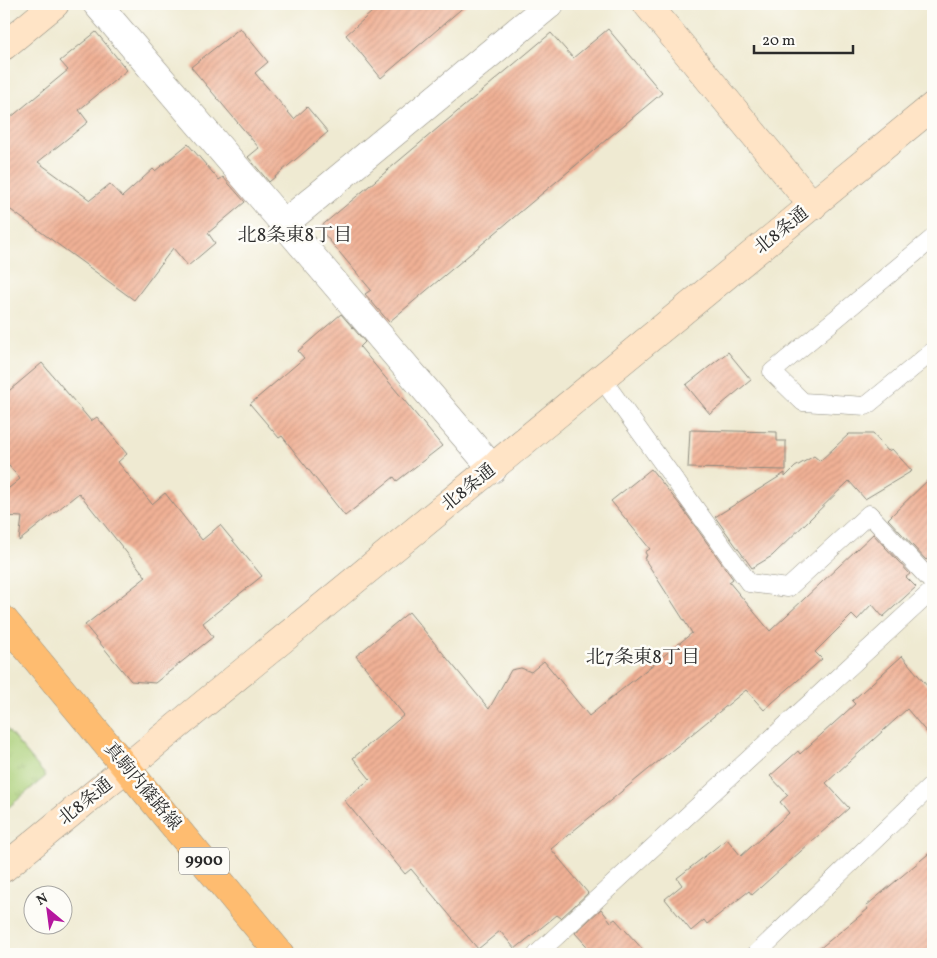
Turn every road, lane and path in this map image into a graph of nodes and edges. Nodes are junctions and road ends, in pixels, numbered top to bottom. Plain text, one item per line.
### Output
1 (55, 4) edge
2 (97, 4) edge
3 (550, 4) edge
4 (647, 4) edge
5 (4, 46) edge
6 (933, 106) edge
7 (813, 206) junction
8 (285, 223) junction
9 (933, 238) edge
10 (933, 351) edge
11 (602, 379) junction
12 (493, 469) junction
13 (933, 583) edge
14 (933, 590) edge
15 (4, 620) edge
16 (127, 769) junction
17 (933, 784) edge
18 (4, 868) edge
19 (280, 954) edge
20 (537, 954) edge
21 (756, 954) edge

1 - 5 street
2 - 8 street
3 - 8 street
4 - 7 street
6 - 7 street, 北8条通
7 - 11 street, 北8条通
8 - 12 street
9 - 10 lane
11 - 12 street, 北8条通
11 - 13 lane
12 - 16 street, 北8条通
14 - 20 lane
15 - 16 main road, 真駒内篠路線 / 9900
16 - 18 street, 北8条通
16 - 19 main road, 真駒内篠路線 / 9900
17 - 21 lane

